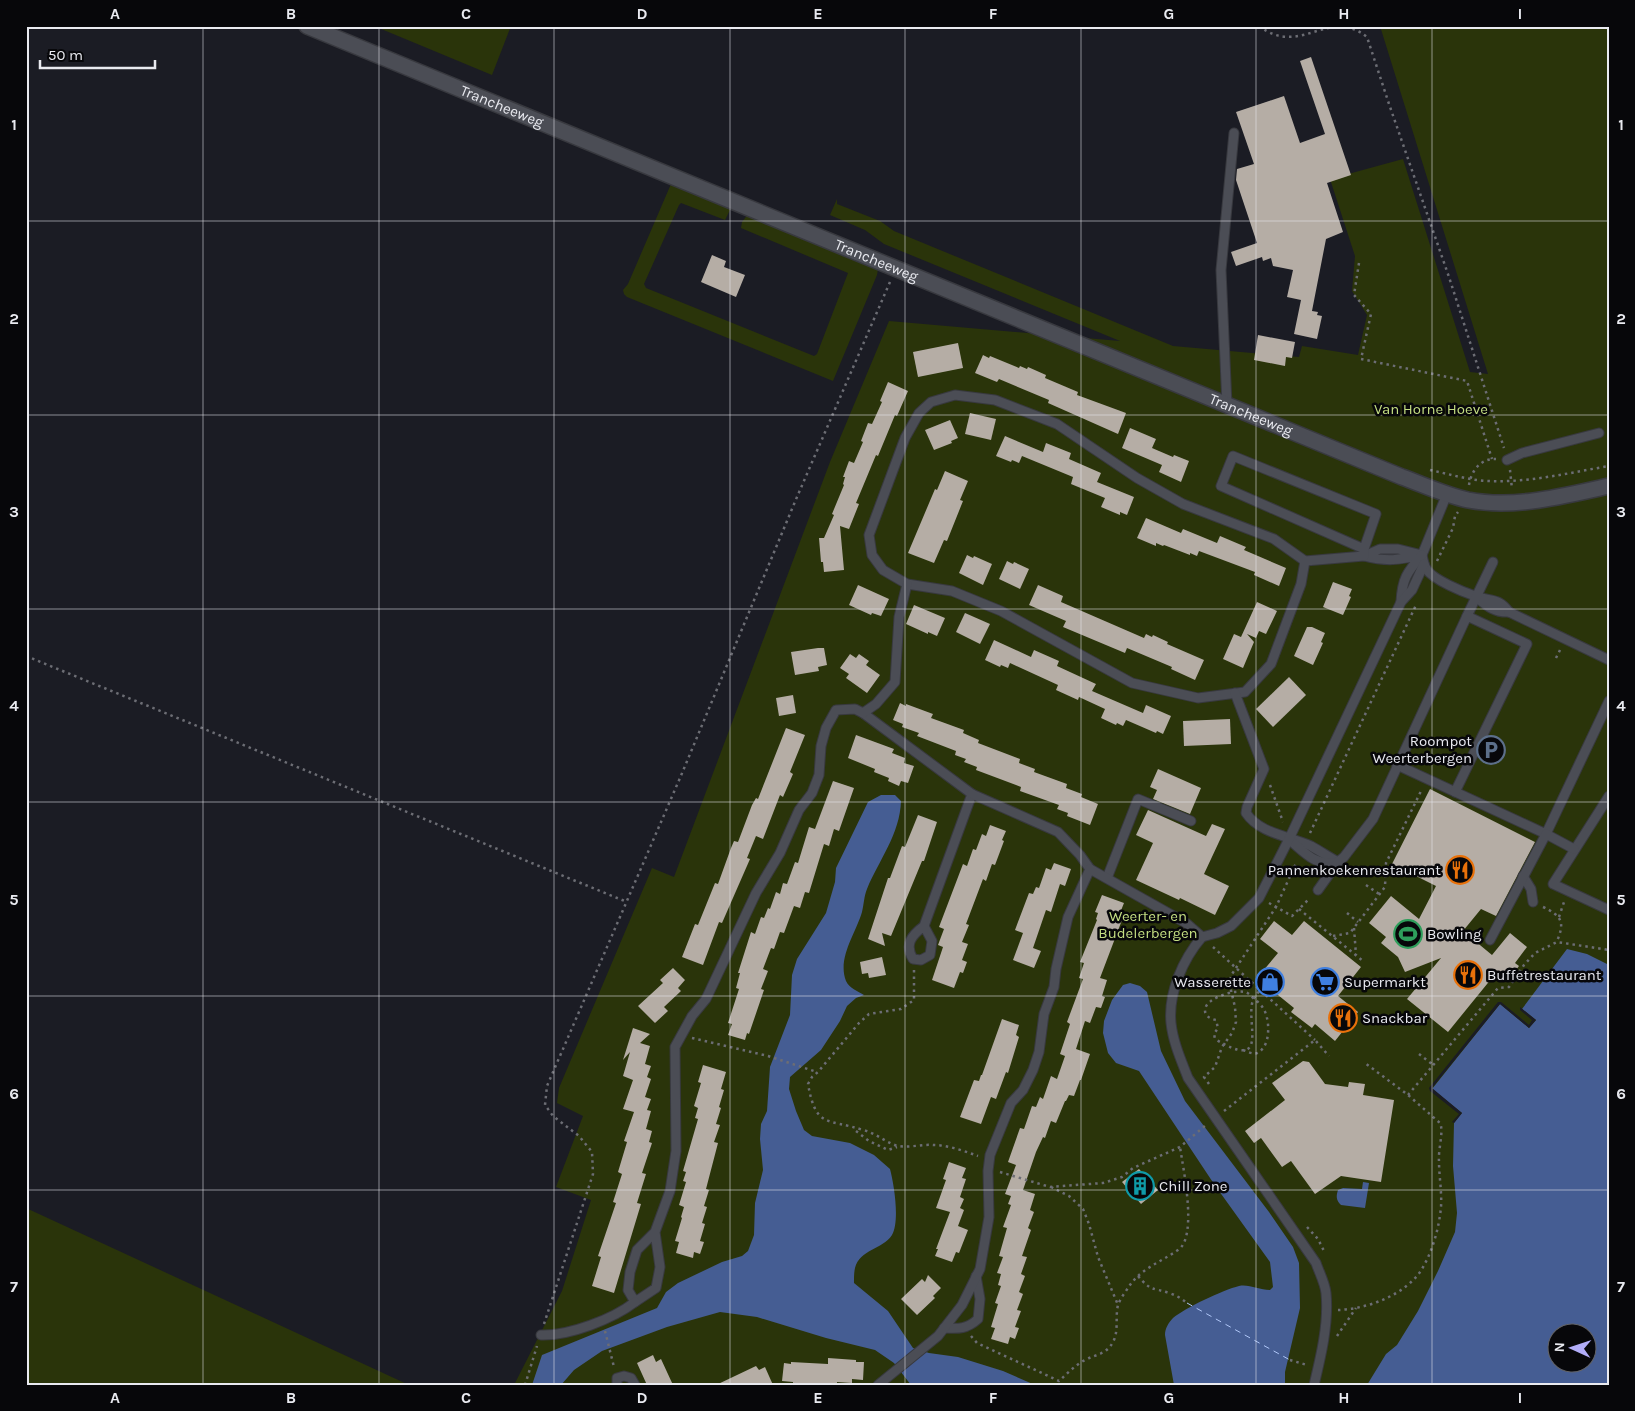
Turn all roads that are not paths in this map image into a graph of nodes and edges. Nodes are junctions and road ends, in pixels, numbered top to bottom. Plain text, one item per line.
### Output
1 (307, 26) edge
2 (1234, 133) dead end
3 (1227, 405) junction
4 (1599, 433) dead end
5 (1507, 460) road end
6 (1609, 486) edge
7 (1447, 494) junction
8 (1364, 552) junction
9 (1423, 560) junction
10 (1305, 561) junction
11 (1493, 562) dead end
12 (907, 584) junction
13 (1476, 597) junction
14 (1467, 616) junction
15 (1609, 660) edge
16 (1235, 693) junction
17 (1609, 702) edge
18 (863, 713) junction
19 (1397, 765) junction
20 (1455, 792) junction
21 (972, 794) junction
22 (1609, 796) edge
23 (1190, 821) dead end
24 (1546, 834) junction
25 (1289, 840) junction
26 (1574, 849) junction
27 (1338, 862) junction
28 (1090, 869) junction
29 (1523, 876) junction
30 (1106, 878) junction
31 (1318, 890) road end
32 (1533, 902) road end
33 (1609, 910) edge
34 (924, 926) junction
35 (1202, 937) junction
36 (1490, 940) dead end
37 (655, 1232) junction
38 (976, 1276) junction
39 (635, 1302) junction
40 (944, 1328) junction
41 (541, 1335) road end
42 (617, 1381) edge
43 (635, 1385) edge
44 (878, 1385) edge
45 (1314, 1385) edge

1 - 3 street, Trancheeweg
2 - 3 lane
3 - 7 street, Trancheeweg
4 - 5 lane
6 - 7 street, Trancheeweg
7 - 9 lane
8 - 8 lane
8 - 9 lane
8 - 10 lane
9 - 13 lane
9 - 25 lane
10 - 12 lane
10 - 16 lane
11 - 13 lane
12 - 16 lane
12 - 18 lane
13 - 14 lane
13 - 15 lane
14 - 19 lane
14 - 20 lane
16 - 25 lane
17 - 24 lane
18 - 21 lane
18 - 37 lane
19 - 20 lane
19 - 27 lane
20 - 24 lane
21 - 28 lane
21 - 34 lane
22 - 26 lane
23 - 30 lane
24 - 26 lane
24 - 29 lane
25 - 27 lane
25 - 35 lane
26 - 33 lane
27 - 31 lane
28 - 30 lane
28 - 38 lane
29 - 32 lane
29 - 36 lane
30 - 35 lane
34 - 34 lane
35 - 45 lane
37 - 39 lane
37 - 39 lane
38 - 40 lane
38 - 40 lane
39 - 41 lane
40 - 44 lane
42 - 43 lane

